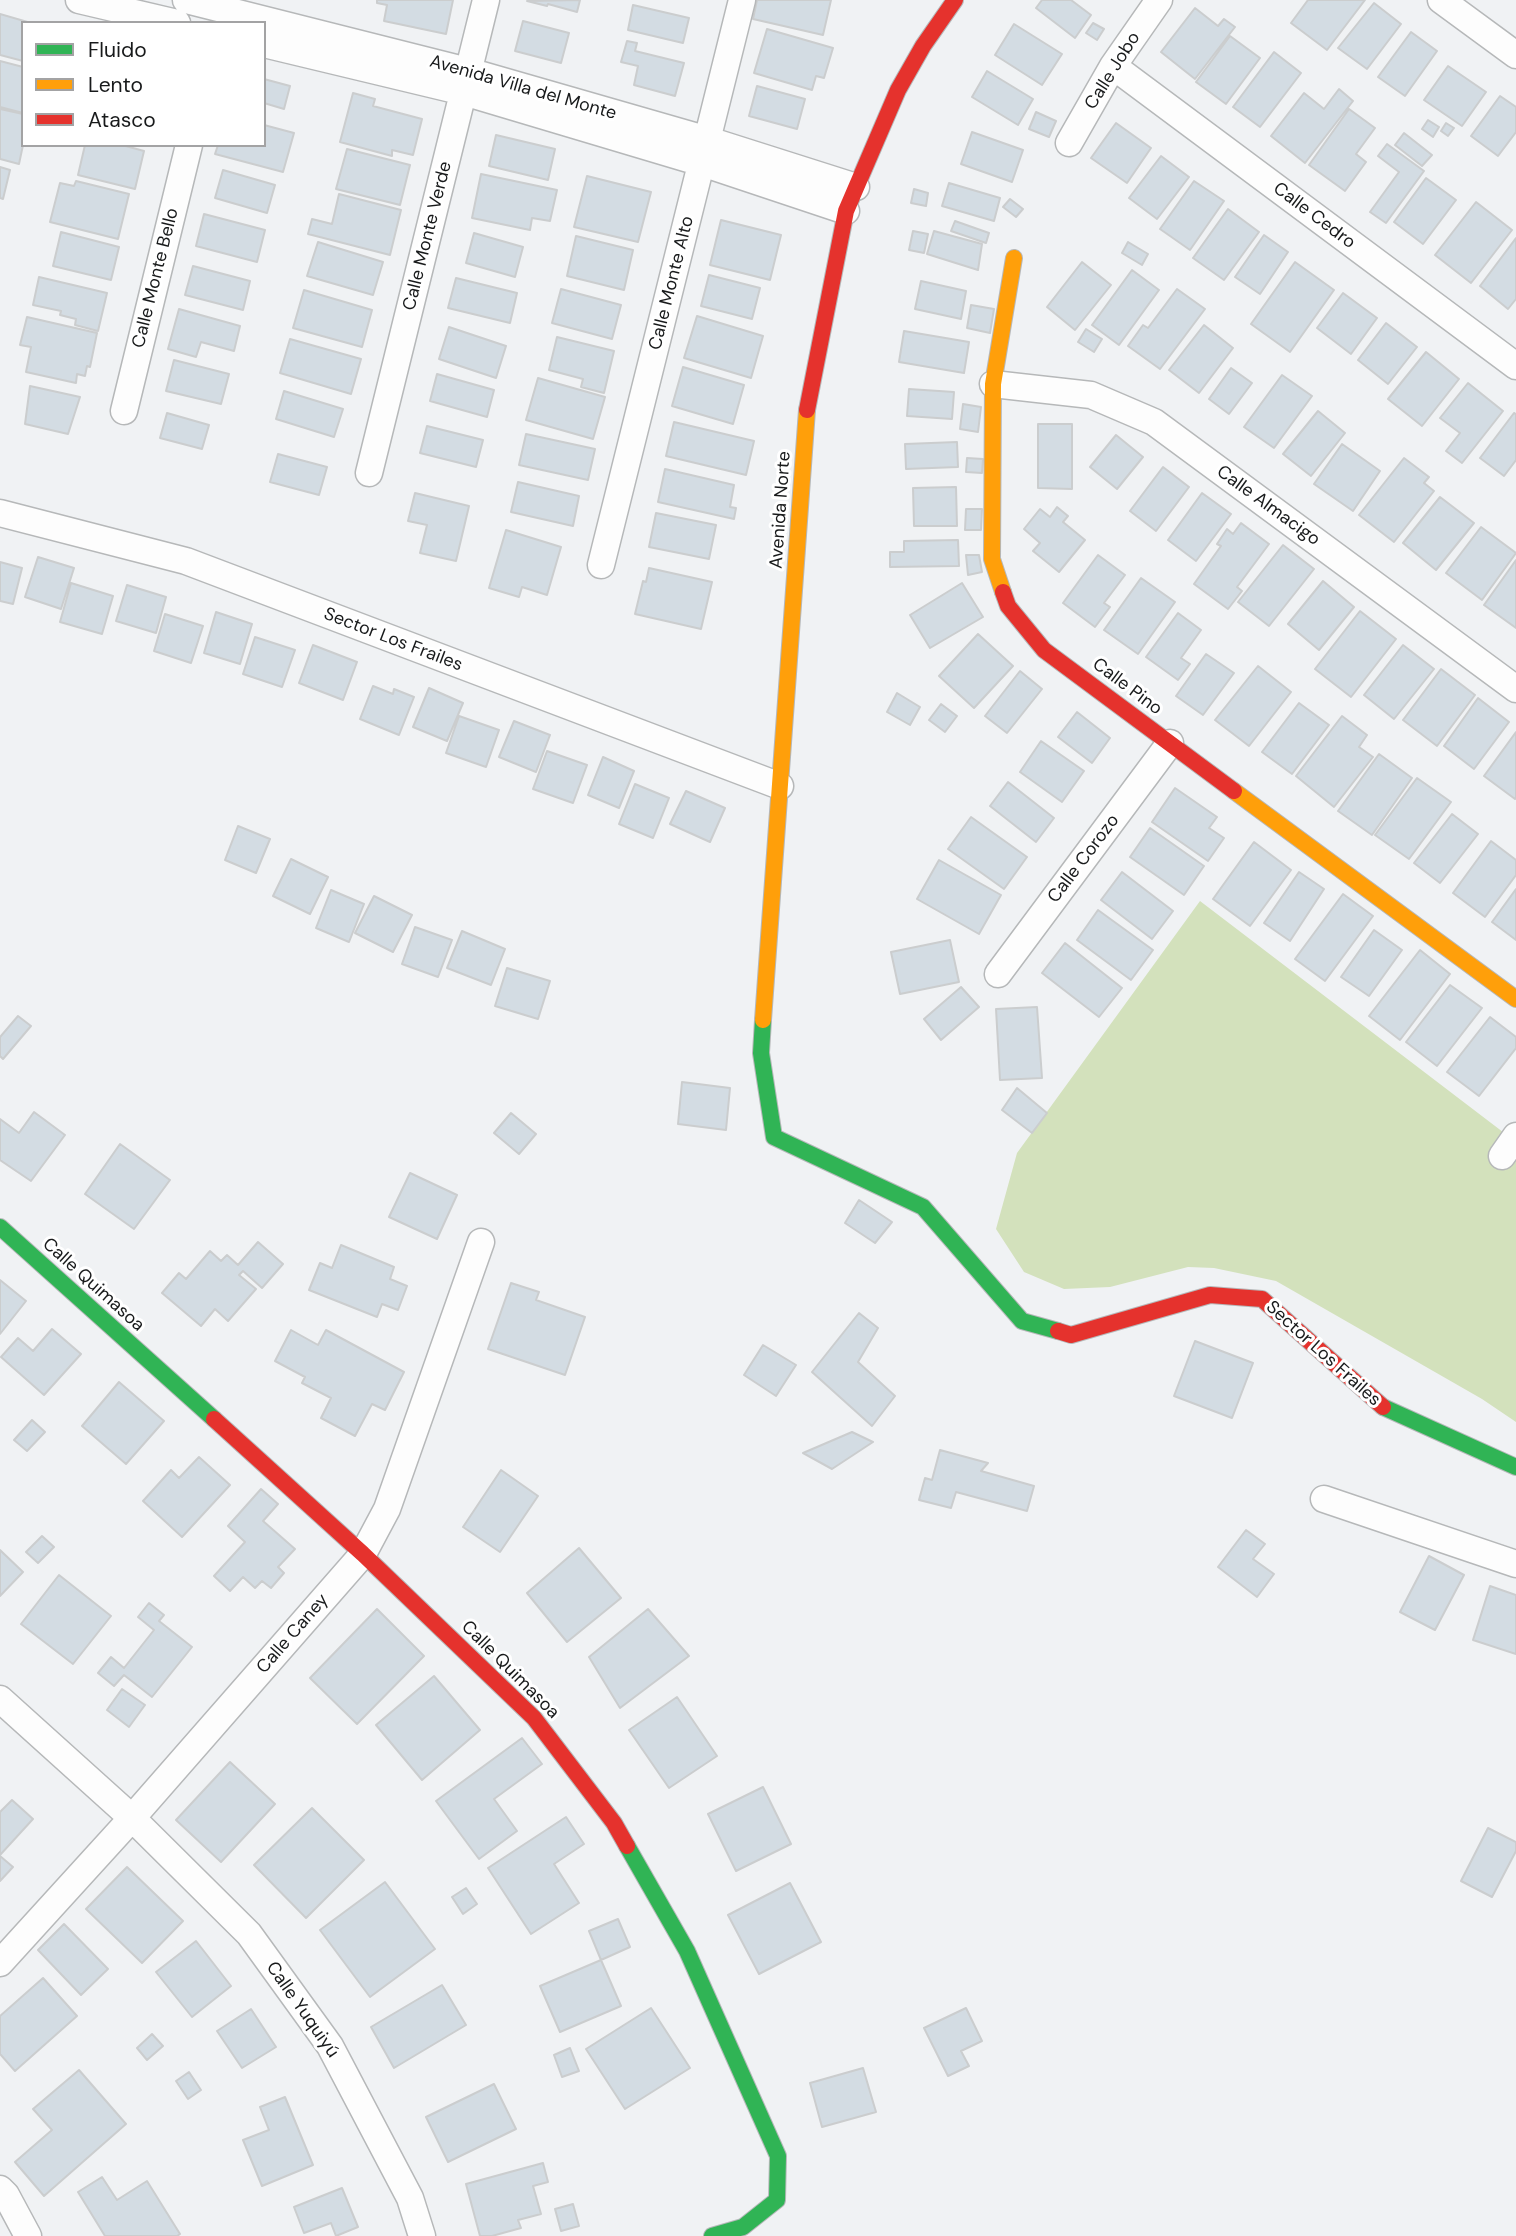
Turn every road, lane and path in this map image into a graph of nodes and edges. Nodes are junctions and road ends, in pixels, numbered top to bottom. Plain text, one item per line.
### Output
1 (79, 0) edge
2 (186, 0) edge
3 (485, 0) edge
4 (742, 0) edge
5 (955, 0) edge
6 (1159, 0) edge
7 (1441, 0) edge
8 (221, 11) edge
9 (168, 21) edge
10 (256, 21) edge
11 (266, 24) edge
12 (266, 44) edge
13 (1516, 55) edge
14 (1113, 66) junction
15 (466, 82) junction
16 (1069, 143) dead end
17 (189, 147) edge
18 (705, 151) junction
19 (851, 199) junction
20 (1014, 258) dead end
21 (1516, 366) edge
22 (993, 384) junction
23 (124, 411) dead end
24 (369, 472) dead end
25 (0, 513) edge
26 (601, 565) dead end
27 (1516, 689) edge
28 (1170, 743) junction
29 (780, 786) junction
30 (998, 974) dead end
31 (1516, 999) edge
32 (761, 1053) joint
33 (0, 1227) edge
34 (481, 1242) dead end
35 (1516, 1467) edge
36 (1324, 1499) dead end
37 (363, 1554) junction
38 (1516, 1564) edge
39 (0, 1699) edge
40 (132, 1818) junction
41 (0, 1963) edge
42 (0, 2189) edge
43 (28, 2236) edge
44 (422, 2236) edge
45 (712, 2236) edge

1 - 9 street
2 - 8 street, Avenida Villa del Monte
3 - 15 street, Calle Monte Verde
4 - 18 street, Calle Monte Alto
5 - 19 street, Avenida Norte
6 - 14 street, Calle Jobo
7 - 13 street
8 - 10 street, Avenida Villa del Monte
11 - 15 street, Avenida Villa del Monte
12 - 15 street, Avenida Villa del Monte
14 - 16 street, Calle Jobo
14 - 21 street, Calle Cedro
15 - 18 street, Avenida Villa del Monte
15 - 24 street, Calle Monte Verde
17 - 23 street, Calle Monte Bello
18 - 19 street, Avenida Villa del Monte
18 - 26 street, Calle Monte Alto
19 - 29 street, Avenida Norte
20 - 22 street, Calle Pino
22 - 27 street, Calle Almacigo
22 - 28 street, Calle Pino
25 - 29 street, Sector Los Frailes
28 - 30 street, Calle Corozo
28 - 31 street, Calle Pino
29 - 32 street, Avenida Norte
32 - 35 street, Sector Los Frailes
33 - 37 street, Calle Quimasoa
34 - 37 street, Calle Caney
36 - 38 street
37 - 40 street, Calle Caney
37 - 45 street, Calle Quimasoa
39 - 40 street, Calle Yuquiyú
40 - 41 street, Calle Caney
40 - 44 street, Calle Yuquiyú
42 - 43 street

